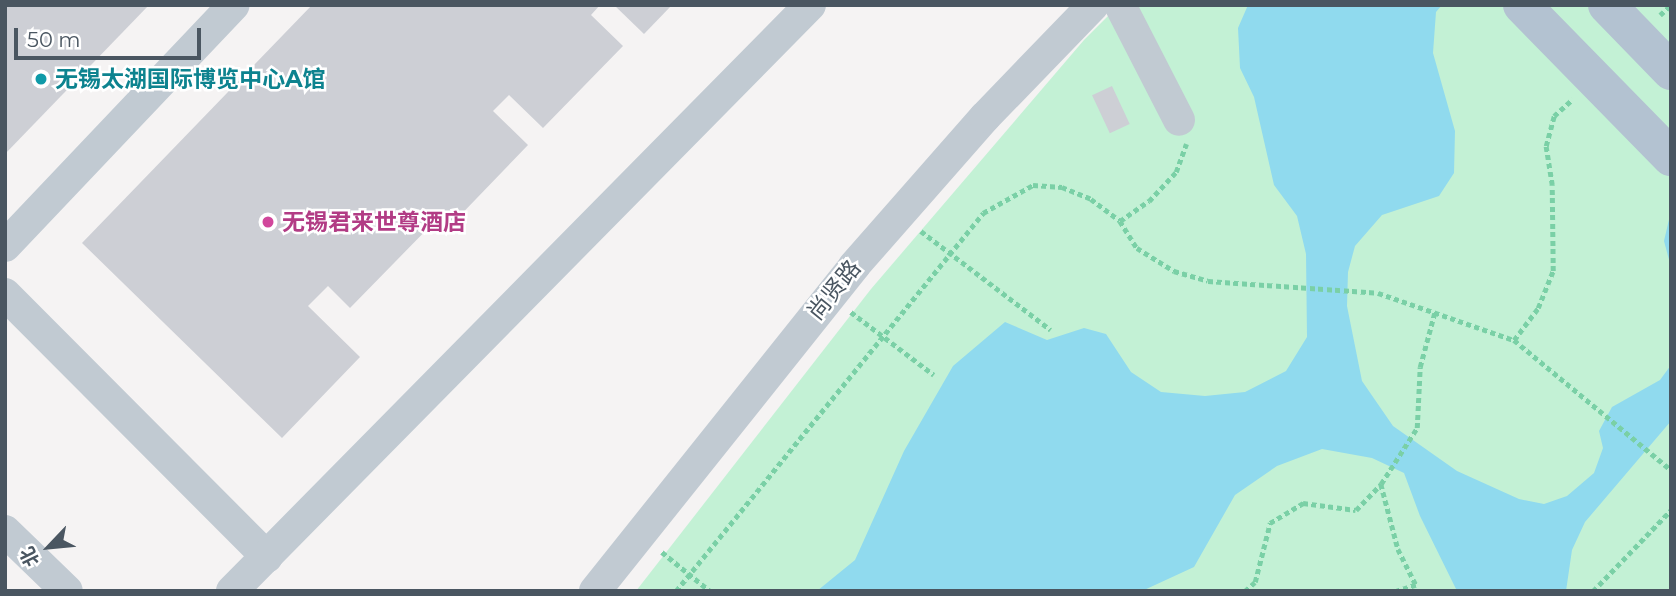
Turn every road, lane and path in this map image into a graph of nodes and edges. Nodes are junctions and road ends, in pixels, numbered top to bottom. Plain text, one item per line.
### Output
1 (234, 5) edge
2 (810, 5) edge
3 (1093, 5) edge
4 (1098, 5) edge
5 (1120, 5) edge
6 (1522, 5) edge
7 (1608, 5) edge
8 (1671, 5) edge
9 (1651, 24) dead end
10 (1671, 71) edge
11 (1583, 89) dead end
12 (1179, 120) joint
13 (1671, 157) edge
14 (903, 217) junction
15 (1120, 220) junction
16 (5, 246) edge
17 (950, 253) junction
18 (5, 294) edge
19 (834, 299) junction
20 (1435, 311) junction
21 (1051, 330) dead end
22 (883, 336) junction
23 (1514, 340) junction
24 (934, 375) dead end
25 (1671, 470) edge
26 (1381, 484) junction
27 (1671, 510) edge
28 (5, 531) edge
29 (643, 537) junction
30 (267, 557) junction
31 (5, 559) edge
32 (690, 574) junction
33 (38, 591) edge
34 (67, 591) edge
35 (232, 591) edge
36 (595, 591) edge
37 (601, 591) edge
38 (676, 591) edge
39 (710, 591) edge
40 (1245, 591) edge
41 (1397, 591) edge
42 (1593, 591) edge

1 - 16 street
2 - 30 street
3 - 36 street, 尚贤路
4 - 14 street, 尚贤路
5 - 12 street
6 - 13 main road
7 - 10 main road
8 - 9 path
11 - 23 path
12 - 15 path
14 - 17 path
14 - 19 street, 尚贤路
15 - 17 path
15 - 20 path
17 - 21 path
17 - 22 path
18 - 30 street
19 - 22 path
19 - 29 street, 尚贤路
20 - 23 path
20 - 26 path
22 - 24 path
22 - 32 path
23 - 25 path
26 - 40 path
26 - 41 path
27 - 42 path
28 - 34 street
29 - 32 path
29 - 37 street, 尚贤路
30 - 35 street
31 - 33 street
32 - 38 path
32 - 39 path

